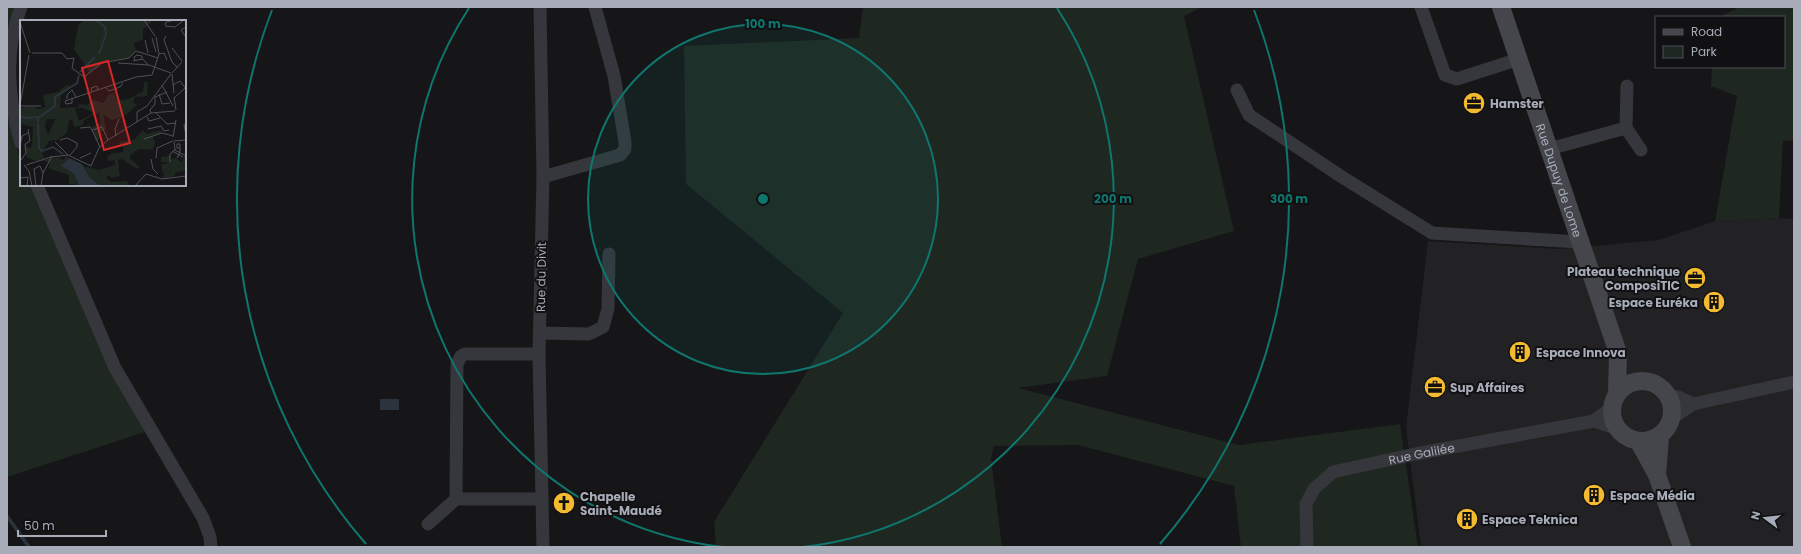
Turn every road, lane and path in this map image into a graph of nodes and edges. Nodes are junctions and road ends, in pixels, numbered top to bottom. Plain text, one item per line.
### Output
1 (21, 7) edge
2 (540, 7) edge
3 (595, 7) edge
4 (1421, 7) edge
5 (1501, 7) edge
6 (1518, 59) junction
7 (1628, 86) dead end
8 (1237, 90) dead end
9 (1626, 128) junction
10 (20, 140) edge
11 (1549, 149) junction
12 (1641, 150) dead end
13 (543, 177) junction
14 (37, 186) edge
15 (1579, 242) junction
16 (609, 254) dead end
17 (540, 333) junction
18 (1618, 353) junction
19 (539, 354) junction
20 (1642, 380) junction
21 (1794, 382) edge
22 (1670, 396) junction
23 (1614, 400) junction
24 (1693, 404) junction
25 (1672, 418) junction
26 (1594, 421) junction
27 (1616, 428) junction
28 (1660, 437) junction
29 (1639, 442) junction
30 (1657, 475) junction
31 (456, 499) junction
32 (542, 499) junction
33 (428, 524) dead end
34 (211, 547) edge
35 (543, 547) edge
36 (1307, 547) edge
37 (1682, 547) edge

1 - 10 street
2 - 13 street, Rue du Divit
3 - 13 street
4 - 6 street
5 - 6 street, Rue Dupuy de Lome
6 - 11 street, Rue Dupuy de Lome
7 - 9 street
8 - 15 street
9 - 11 street
9 - 12 street
11 - 15 street, Rue Dupuy de Lome
13 - 17 street, Rue du Divit
14 - 34 street
15 - 18 street, Rue Dupuy de Lome
16 - 17 street
17 - 19 street, Rue du Divit
18 - 20 street, Rue Dupuy de Lome
18 - 23 street, Rue Dupuy de Lome
19 - 31 street
19 - 32 street, Rue du Divit
20 - 22 street
20 - 23 street
21 - 24 street
22 - 24 street
22 - 25 street
23 - 26 street, Rue Galilée
23 - 27 street
24 - 25 street
25 - 28 street
26 - 27 street, Rue Galilée
26 - 36 street, Rue Galilée
27 - 29 street
28 - 29 street
28 - 30 street
29 - 30 street
30 - 37 street
31 - 32 street
31 - 33 street
32 - 35 street, Rue du Divit

